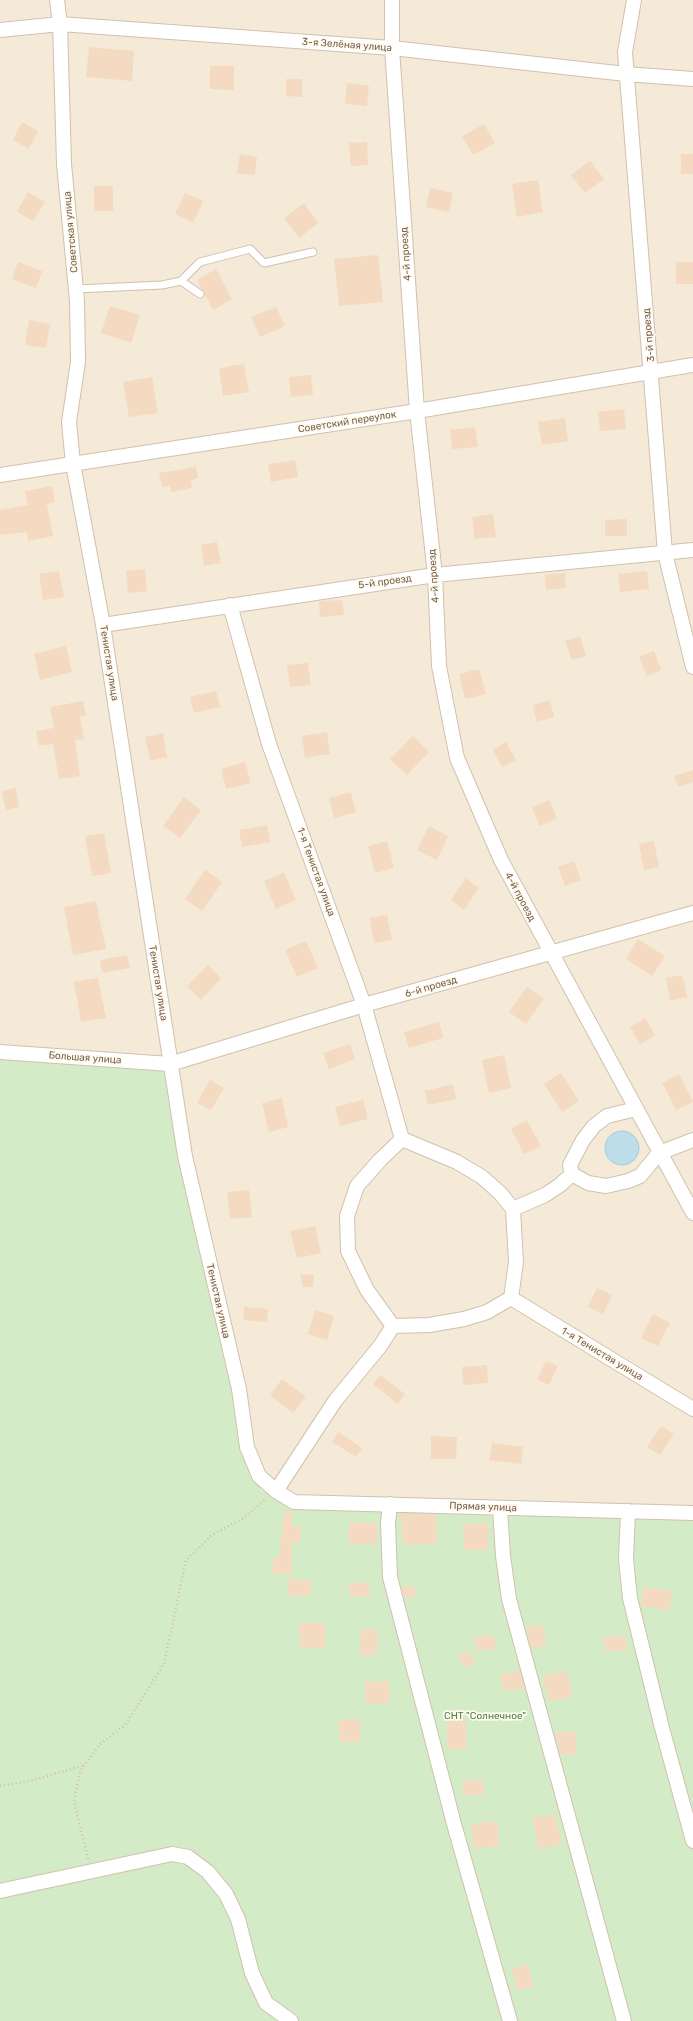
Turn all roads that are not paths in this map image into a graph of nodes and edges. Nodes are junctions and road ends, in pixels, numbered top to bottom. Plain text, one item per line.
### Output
1 (57, 0) edge
2 (392, 0) edge
3 (634, 0) edge
4 (60, 24) junction
5 (0, 30) edge
6 (392, 48) junction
7 (626, 74) junction
8 (693, 79) edge
9 (313, 252) dead end
10 (180, 281) junction
11 (76, 289) junction
12 (200, 294) dead end
13 (693, 365) edge
14 (652, 372) junction
15 (417, 411) junction
16 (73, 464) junction
17 (0, 475) edge
18 (693, 550) edge
19 (665, 553) junction
20 (435, 575) junction
21 (230, 605) junction
22 (103, 625) junction
23 (693, 668) edge
24 (693, 913) edge
25 (550, 953) junction
26 (364, 1005) junction
27 (0, 1052) edge
28 (170, 1064) junction
29 (636, 1109) junction
30 (402, 1139) junction
31 (693, 1140) edge
32 (659, 1152) junction
33 (572, 1174) junction
34 (513, 1209) junction
35 (693, 1213) edge
36 (511, 1298) junction
37 (393, 1326) junction
38 (693, 1409) edge
39 (276, 1491) junction
40 (390, 1504) junction
41 (500, 1508) junction
42 (628, 1511) junction
43 (693, 1513) edge
44 (693, 1841) edge
45 (0, 1891) edge
46 (291, 2021) edge
47 (510, 2021) edge
48 (624, 2021) edge

1 - 4 street, Советская улица
2 - 6 street, 4-й проезд
3 - 7 street, 3-й проезд
4 - 5 street, 3-я Зелёная улица
4 - 6 street, 3-я Зелёная улица
4 - 11 street, Советская улица
6 - 7 street, 3-я Зелёная улица
6 - 15 street, 4-й проезд
7 - 8 street, 3-я Зелёная улица
7 - 14 street, 3-й проезд
9 - 10 lane
10 - 11 lane
10 - 12 lane
11 - 16 street, Советская улица
13 - 14 street, Советский переулок
14 - 15 street, Советский переулок
14 - 19 street, 3-й проезд
15 - 16 street, Советский переулок
15 - 20 street, 4-й проезд
16 - 17 street, Советский переулок
16 - 22 street, Тенистая улица
18 - 19 street, 5-й проезд
19 - 20 street, 5-й проезд
19 - 23 street, 3-й проезд
20 - 21 street, 5-й проезд
20 - 25 street, 4-й проезд
21 - 22 street, 5-й проезд
21 - 26 street, 1-я Тенистая улица
22 - 28 street, Тенистая улица
24 - 25 street, 6-й проезд
25 - 26 street, 6-й проезд
25 - 29 street, 4-й проезд
26 - 28 street, 6-й проезд
26 - 30 street, 1-я Тенистая улица
27 - 28 street, Большая улица
28 - 39 street, Тенистая улица
29 - 32 street
29 - 33 street
30 - 34 street
30 - 37 street
31 - 32 street
32 - 33 street
32 - 35 street
33 - 34 street
34 - 36 street
36 - 37 street
36 - 38 street, 1-я Тенистая улица
37 - 39 street
39 - 40 street, Прямая улица
40 - 41 street, Прямая улица
40 - 47 street
41 - 42 street, Прямая улица
41 - 48 street
42 - 43 street, Прямая улица
42 - 44 street
45 - 46 street

